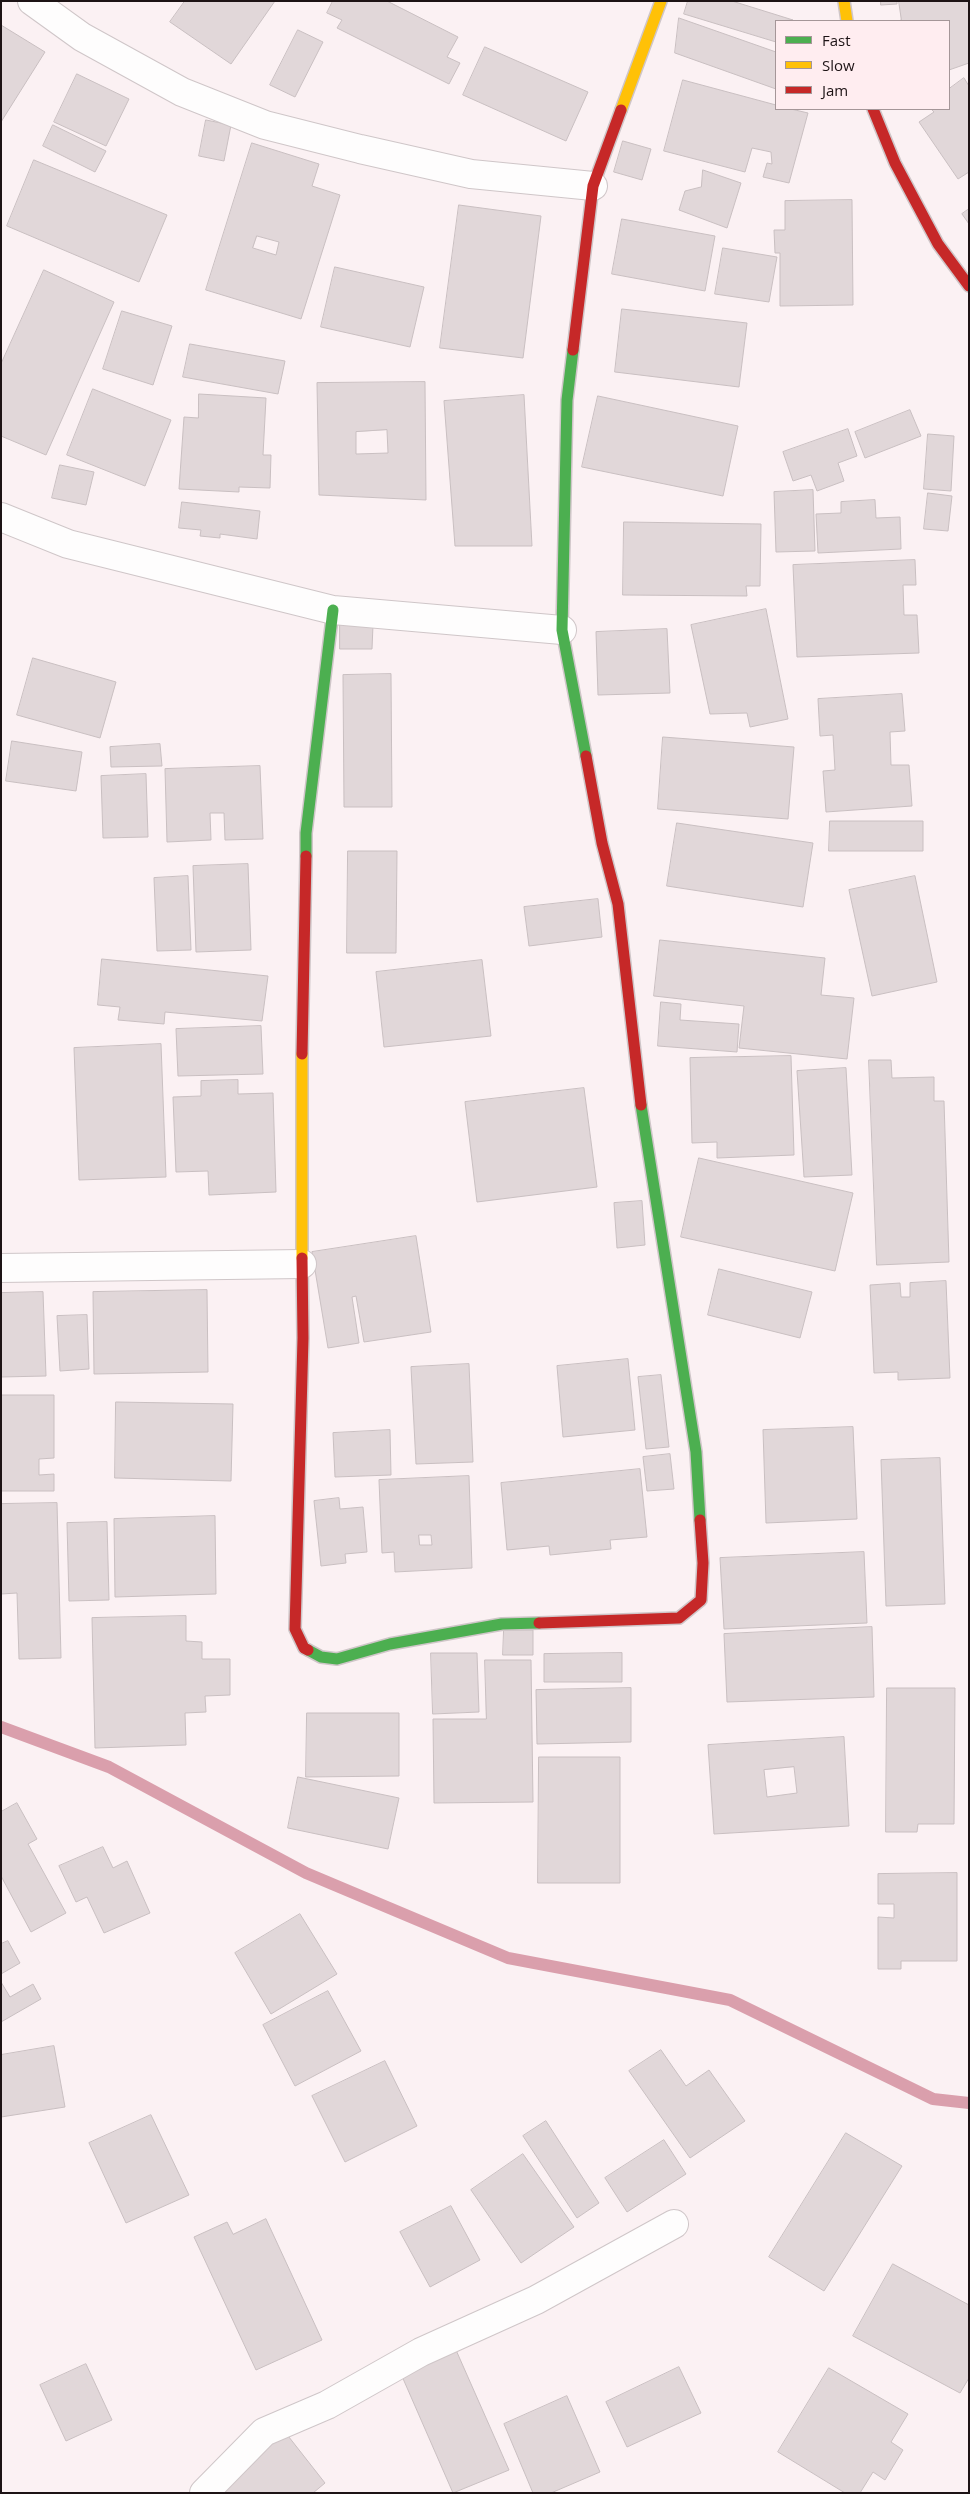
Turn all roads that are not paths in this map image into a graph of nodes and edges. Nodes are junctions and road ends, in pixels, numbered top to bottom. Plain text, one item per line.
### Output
1 (32, 1) edge
2 (661, 1) edge
3 (844, 1) edge
4 (848, 20) edge
5 (873, 110) edge
6 (594, 186) junction
7 (969, 286) edge
8 (1, 517) edge
9 (333, 610) junction
10 (562, 630) junction
11 (302, 1264) junction
12 (1, 1268) edge
13 (674, 2224) dead end
14 (204, 2493) edge

1 - 6 street
2 - 6 street
3 - 4 street
5 - 7 street
6 - 10 street
8 - 9 street
9 - 10 street
9 - 11 street
10 - 11 street
11 - 12 street
13 - 14 street

